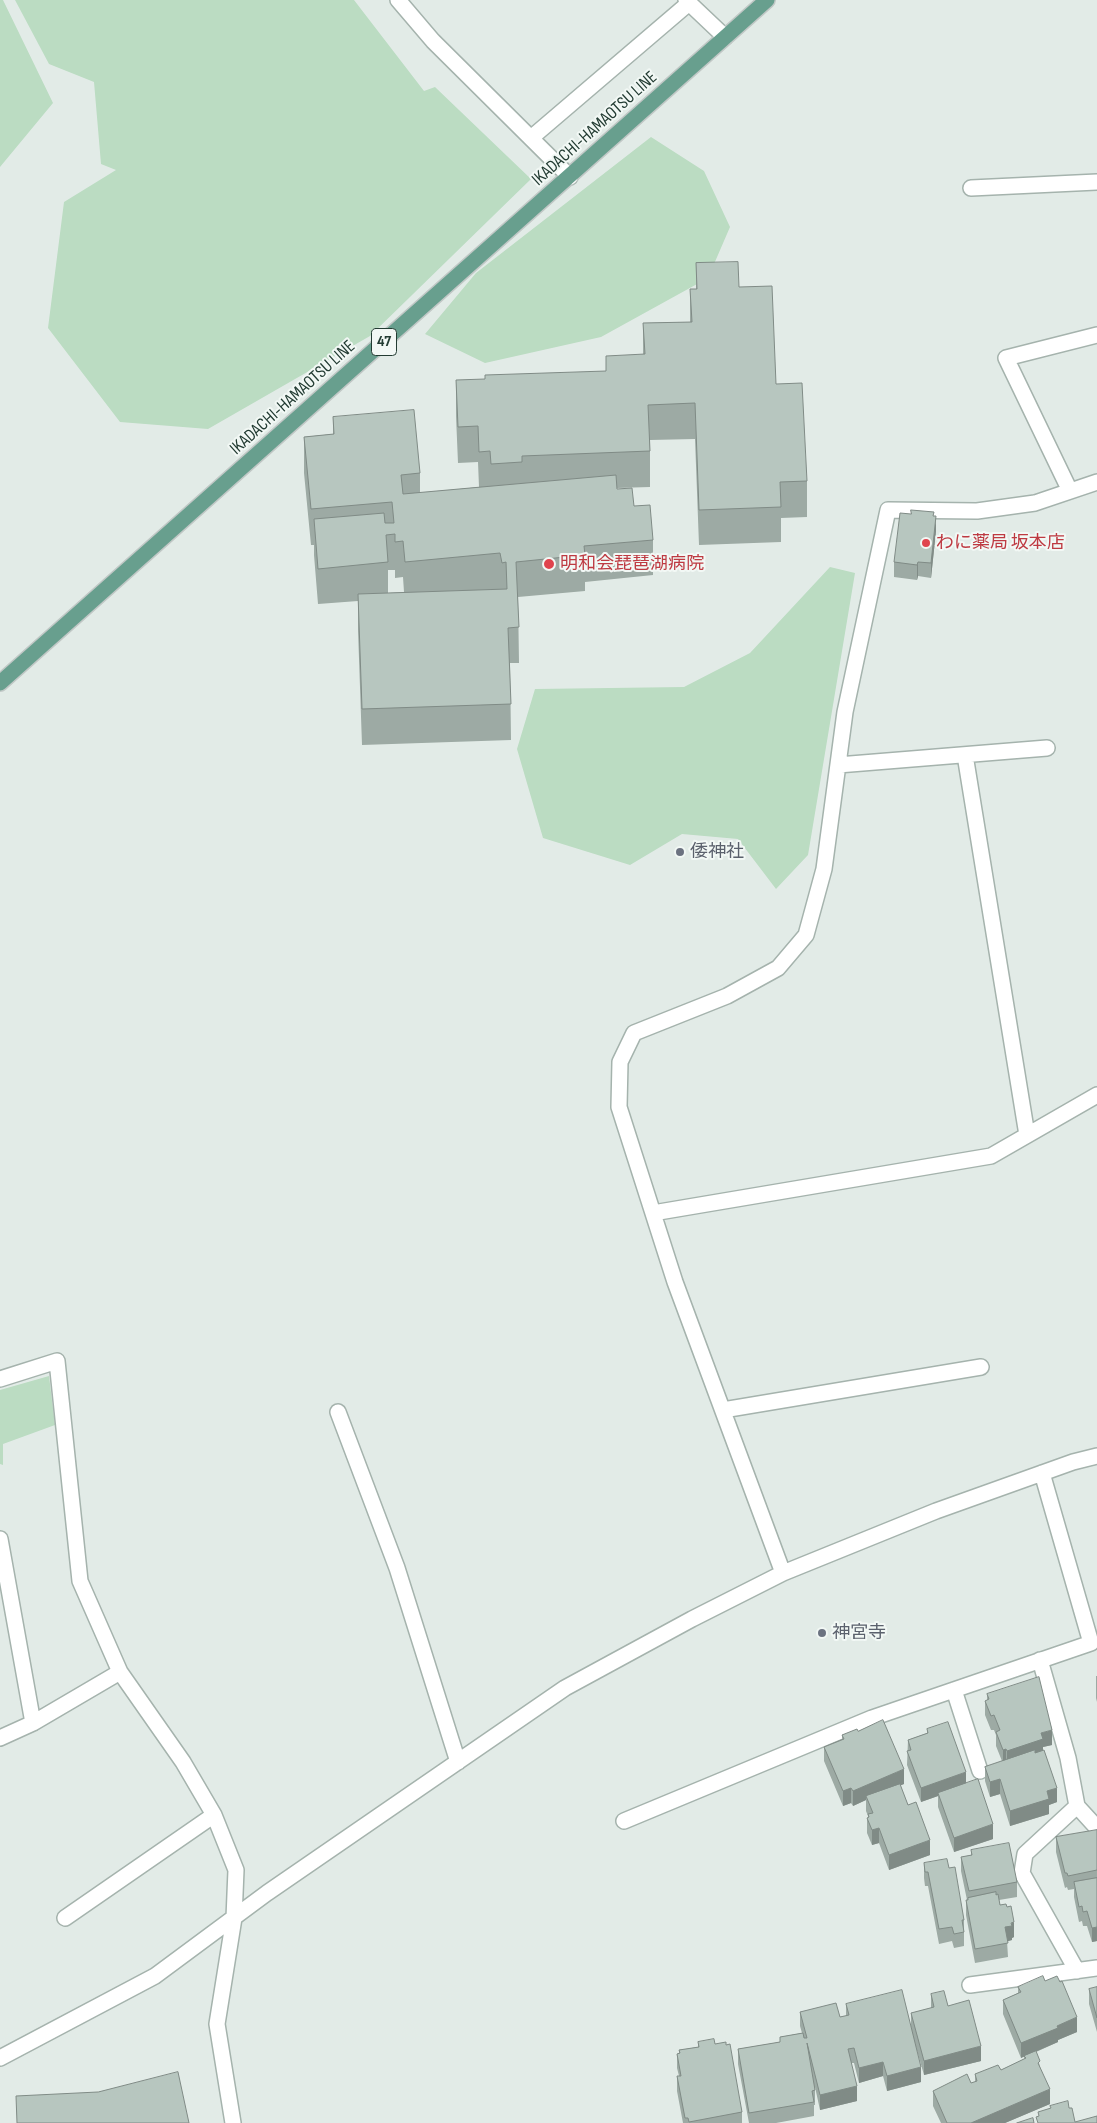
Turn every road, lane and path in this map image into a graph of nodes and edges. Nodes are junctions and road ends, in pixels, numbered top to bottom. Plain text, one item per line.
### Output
1 (398, 0) edge
2 (767, 0) edge
3 (687, 2) edge
4 (725, 37) junction
5 (531, 138) junction
6 (570, 177) junction
7 (1097, 182) edge
8 (971, 188) dead end
9 (1097, 335) edge
10 (1097, 482) edge
11 (1070, 491) junction
12 (0, 684) edge
13 (1047, 748) dead end
14 (965, 755) junction
15 (838, 765) junction
16 (1097, 1095) edge
17 (1027, 1135) junction
18 (653, 1213) junction
19 (981, 1367) dead end
20 (0, 1379) edge
21 (723, 1410) junction
22 (338, 1412) dead end
23 (1097, 1456) edge
24 (1042, 1473) junction
25 (0, 1539) edge
26 (783, 1573) junction
27 (1040, 1660) junction
28 (120, 1672) junction
29 (954, 1690) junction
30 (33, 1723) junction
31 (0, 1738) edge
32 (458, 1762) junction
33 (980, 1771) dead end
34 (1077, 1806) junction
35 (214, 1815) junction
36 (624, 1821) dead end
37 (1097, 1828) edge
38 (65, 1918) dead end
39 (234, 1918) junction
40 (1097, 1968) edge
41 (1077, 1971) junction
42 (970, 1985) dead end
43 (0, 2058) edge
44 (233, 2123) edge

1 - 5 street
2 - 4 main road, IKADACHI-HAMAOTSU LINE / 47
3 - 4 street
3 - 5 street
4 - 6 main road, IKADACHI-HAMAOTSU LINE / 47
5 - 6 street
6 - 12 main road, IKADACHI-HAMAOTSU LINE / 47
7 - 8 street
9 - 11 street
10 - 11 street
11 - 15 street
13 - 14 street
14 - 15 street
14 - 17 street
15 - 18 street
16 - 17 street
17 - 18 street
18 - 21 street
19 - 21 street
20 - 28 street
21 - 26 street
22 - 32 street
23 - 24 street
24 - 26 street
24 - 27 street
25 - 30 street
26 - 32 street
27 - 29 street
27 - 34 street
28 - 30 street
28 - 35 street
29 - 33 street
29 - 36 street
30 - 31 street
32 - 39 street
34 - 37 street
34 - 41 street
35 - 38 street
35 - 39 street
39 - 43 street
39 - 44 street
40 - 41 street
41 - 42 street

